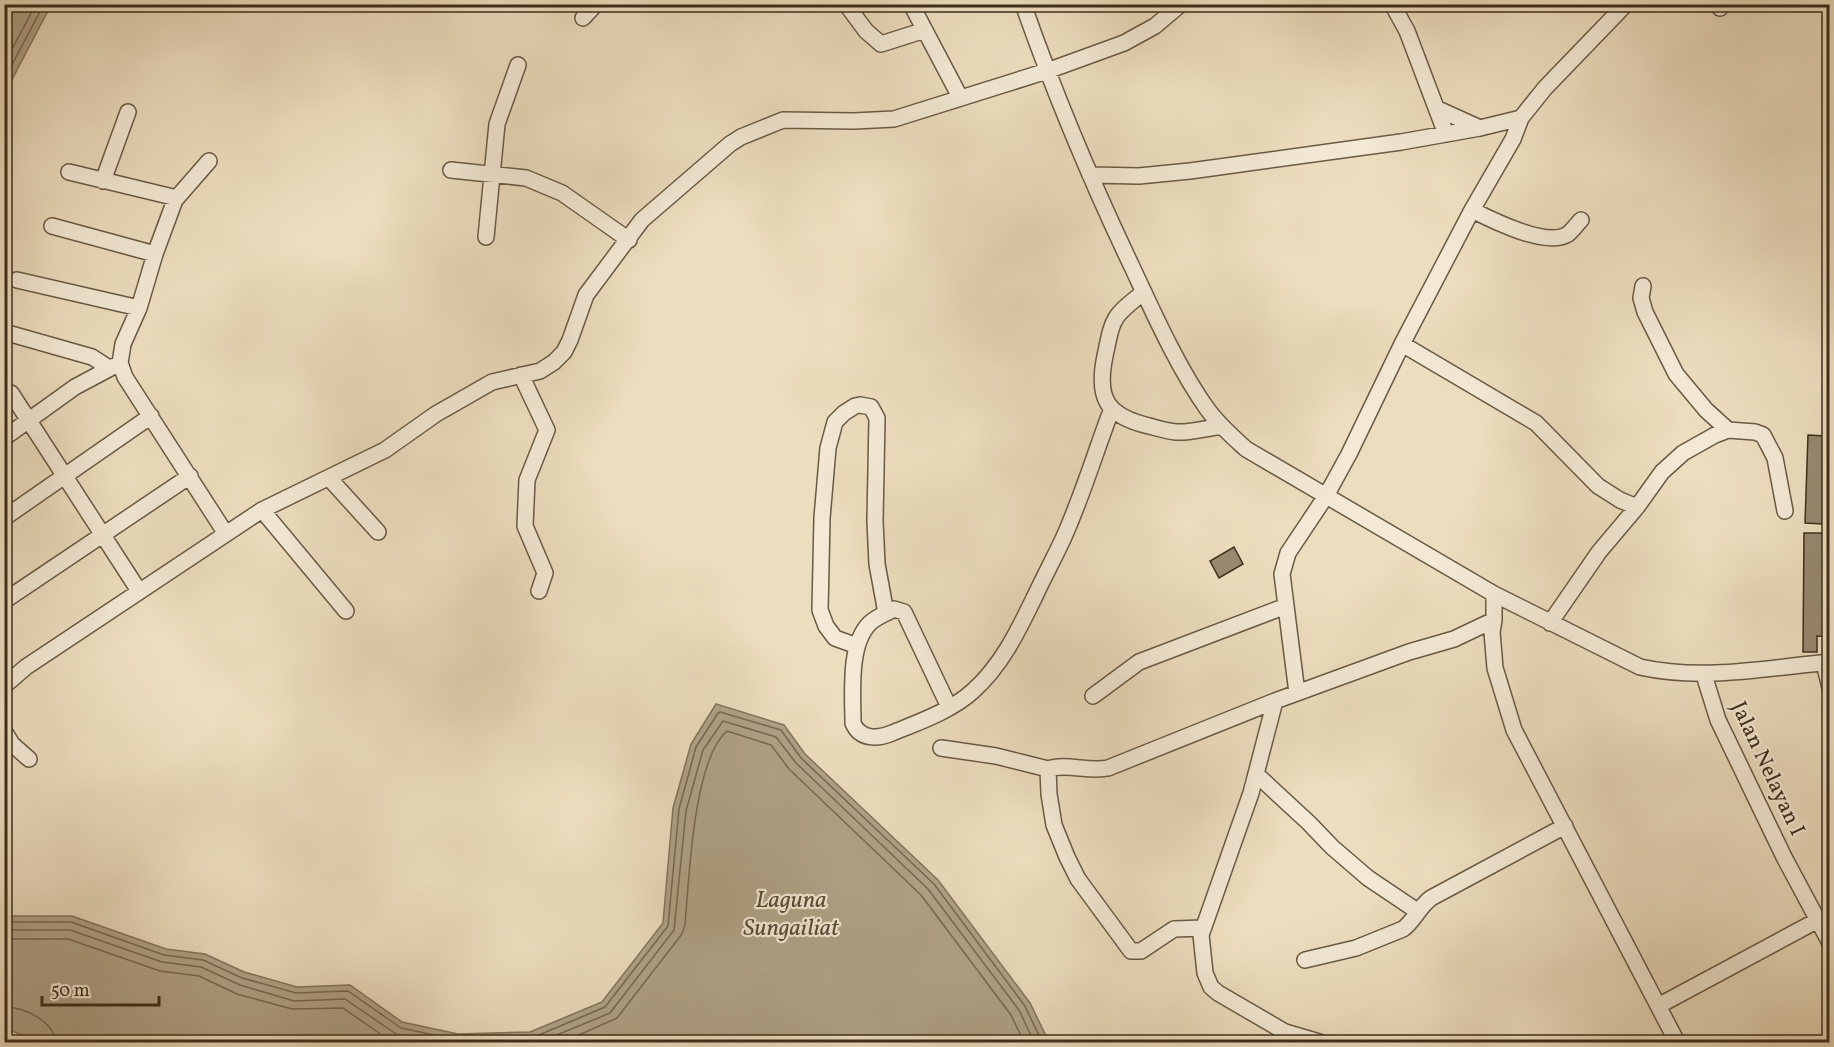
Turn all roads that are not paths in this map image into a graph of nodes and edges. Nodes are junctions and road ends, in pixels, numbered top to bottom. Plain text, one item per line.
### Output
1 (596, 4) edge
2 (846, 4) edge
3 (912, 4) edge
4 (1023, 4) edge
5 (1181, 4) edge
6 (1392, 4) edge
7 (1626, 4) edge
8 (583, 18) dead end
9 (925, 30) junction
10 (518, 64) dead end
11 (1047, 71) junction
12 (960, 97) junction
13 (1438, 109) junction
14 (128, 112) dead end
15 (1480, 128) junction
16 (1517, 128) junction
17 (1446, 134) junction
18 (208, 161) dead end
19 (450, 170) dead end
20 (69, 172) dead end
21 (492, 174) junction
22 (103, 181) junction
23 (1093, 182) junction
24 (177, 198) junction
25 (1472, 210) junction
26 (1581, 220) dead end
27 (52, 226) dead end
28 (486, 237) dead end
29 (629, 240) junction
30 (155, 254) junction
31 (17, 280) dead end
32 (1643, 286) dead end
33 (1144, 292) junction
34 (139, 308) junction
35 (4, 332) edge
36 (1402, 344) junction
37 (114, 366) junction
38 (521, 375) junction
39 (11, 393) dead end
40 (1111, 411) junction
41 (151, 416) junction
42 (29, 421) junction
43 (1222, 426) junction
44 (1728, 430) junction
45 (4, 438) edge
46 (65, 476) junction
47 (190, 476) junction
48 (329, 478) junction
49 (1326, 496) junction
50 (1637, 507) junction
51 (262, 510) junction
52 (1785, 511) dead end
53 (4, 518) edge
54 (378, 532) dead end
55 (226, 534) junction
56 (103, 535) junction
57 (139, 591) junction
58 (538, 591) dead end
59 (1494, 594) junction
60 (4, 601) edge
61 (1286, 606) junction
62 (346, 611) dead end
63 (886, 613) junction
64 (1494, 620) junction
65 (1550, 623) junction
66 (857, 646) junction
67 (1827, 662) edge
68 (1704, 675) junction
69 (4, 686) edge
70 (1830, 688) edge
71 (1297, 693) junction
72 (1093, 696) dead end
73 (1275, 701) junction
74 (949, 706) junction
75 (4, 731) edge
76 (941, 748) dead end
77 (29, 759) dead end
78 (1048, 770) junction
79 (1256, 774) junction
80 (1565, 826) junction
81 (1417, 911) junction
82 (1818, 920) junction
83 (1202, 931) junction
84 (1830, 943) edge
85 (1305, 960) dead end
86 (1658, 1006) junction
87 (1319, 1042) edge
88 (1677, 1042) edge

1 - 8 street
2 - 9 street
3 - 9 street
4 - 11 street
5 - 11 street
6 - 13 street
7 - 16 street
9 - 12 street
10 - 21 street
11 - 12 street
11 - 23 street
12 - 29 street
13 - 15 street
13 - 17 street
14 - 22 street
15 - 16 street
15 - 17 street
16 - 25 street
17 - 23 street
18 - 24 street
19 - 21 street
20 - 22 street
21 - 28 street
21 - 29 street
22 - 24 street
23 - 33 street
24 - 30 street
25 - 26 street
25 - 36 street
27 - 30 street
29 - 38 street
30 - 34 street
31 - 34 street
32 - 44 street
33 - 40 street
33 - 43 street
34 - 37 street
35 - 37 street
36 - 49 street
36 - 50 street
37 - 41 street
37 - 42 street
38 - 48 street
38 - 58 street
39 - 42 street
40 - 43 street
40 - 74 street
41 - 46 street
41 - 47 street
42 - 45 street
42 - 46 street
43 - 49 street
44 - 50 street
44 - 52 street
46 - 53 street
46 - 56 street
47 - 55 street
47 - 56 street
48 - 51 street
48 - 54 street
49 - 59 street
49 - 61 street
50 - 65 street
51 - 55 street
51 - 62 street
55 - 57 street
56 - 57 street
56 - 60 street
57 - 69 street
59 - 64 street
59 - 65 street
61 - 71 street
61 - 72 street
63 - 66 street
63 - 66 street
63 - 74 street
64 - 71 street
64 - 80 street
65 - 68 street
66 - 74 street
67 - 68 street
67 - 70 street
68 - 82 street, Jalan Nelayan I
71 - 73 street
73 - 78 street
73 - 79 street
75 - 77 street
76 - 78 street
78 - 83 street
79 - 81 street
79 - 83 street
80 - 81 street
80 - 86 street
81 - 85 street
82 - 84 street, Jalan Nelayan I
82 - 86 street
83 - 87 street
86 - 88 street

